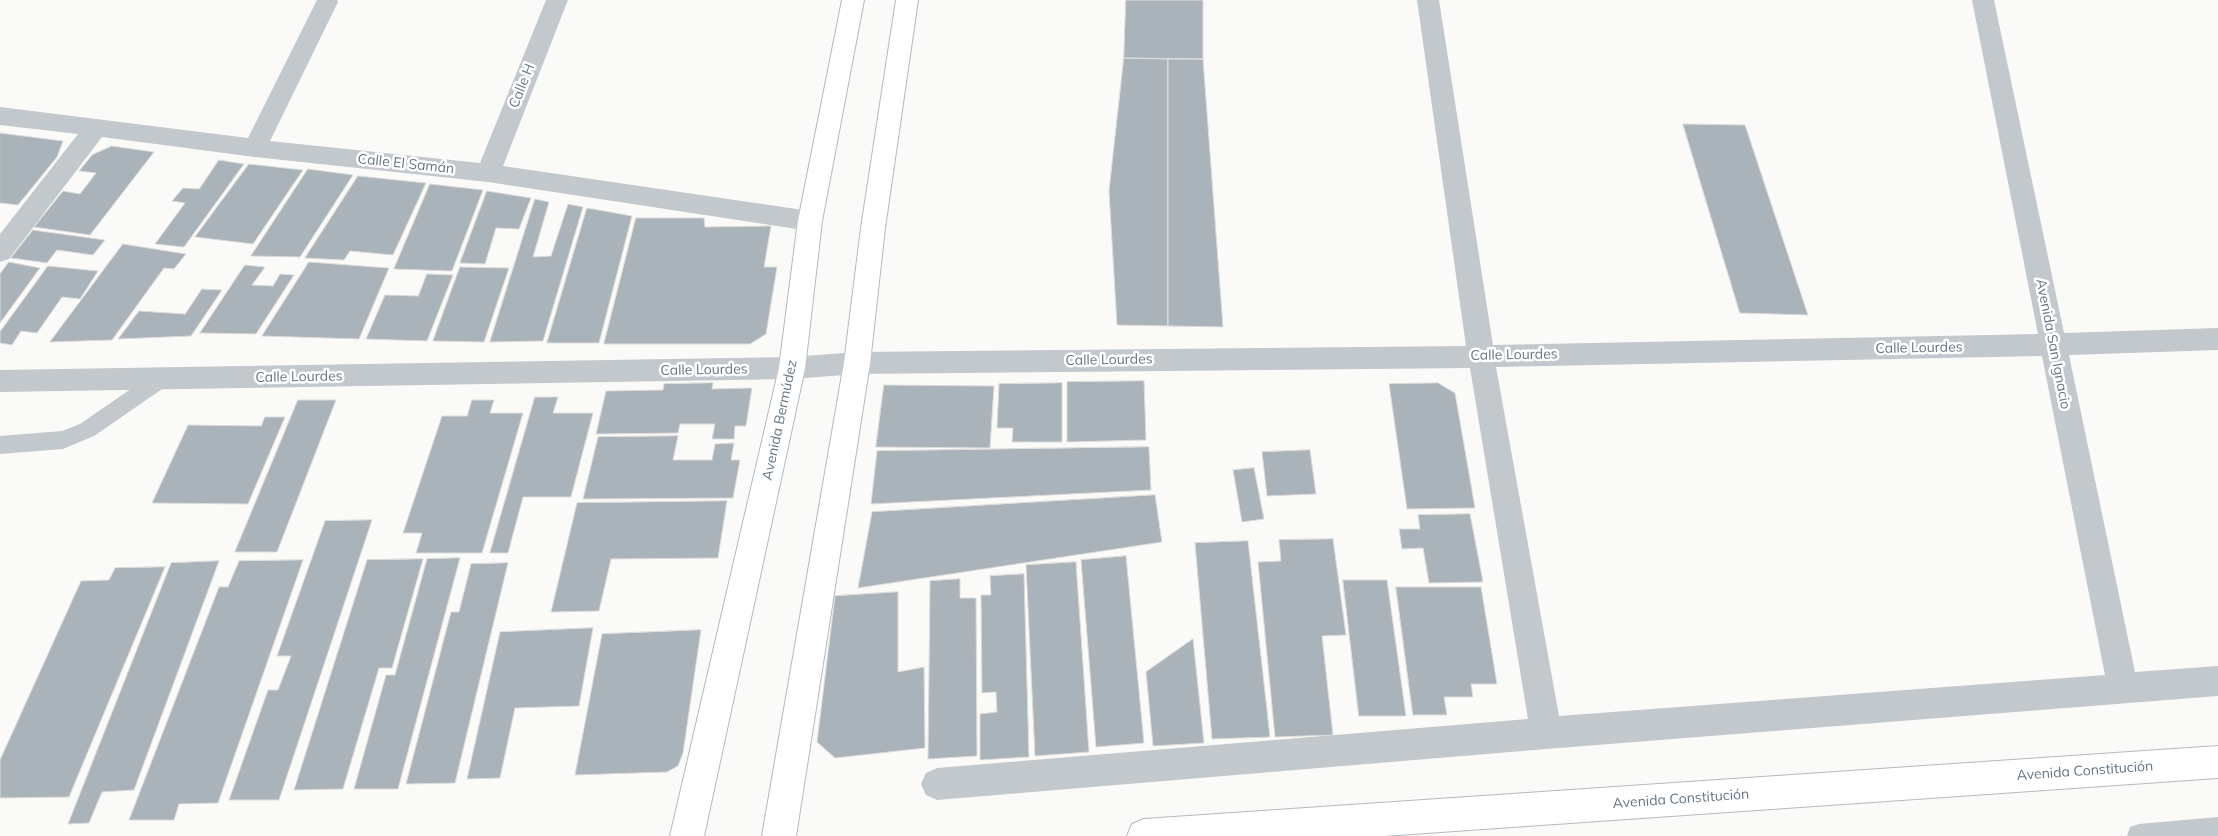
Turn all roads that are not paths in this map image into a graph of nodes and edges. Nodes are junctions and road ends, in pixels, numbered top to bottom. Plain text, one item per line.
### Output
1 (557, 0) edge
2 (853, 0) edge
3 (907, 0) edge
4 (1428, 0) edge
5 (1983, 0) edge
6 (327, 2) dead end
7 (0, 116) edge
8 (94, 129) junction
9 (255, 148) junction
10 (488, 173) junction
11 (810, 221) junction
12 (0, 252) edge
13 (2218, 339) edge
14 (2054, 346) junction
15 (1481, 356) junction
16 (857, 364) junction
17 (792, 368) junction
18 (161, 379) junction
19 (0, 382) edge
20 (0, 445) edge
21 (2218, 681) edge
22 (2123, 689) junction
23 (1546, 733) junction
24 (2218, 762) edge
25 (938, 784) dead end
26 (2218, 829) edge
27 (686, 836) edge
28 (779, 836) edge
29 (1144, 836) edge
30 (2139, 836) edge

1 - 10 street, Calle H
2 - 11 street, Avenida Bermúdez
3 - 16 street
4 - 15 street
5 - 14 street, Avenida San Ignacio
6 - 9 street
7 - 8 street, Calle El Samán
8 - 9 street, Calle El Samán
8 - 12 street
9 - 10 street, Calle El Samán
10 - 11 street, Calle El Samán
11 - 17 street, Avenida Bermúdez
13 - 14 street, Calle Lourdes
14 - 15 street, Calle Lourdes
14 - 22 street, Avenida San Ignacio
15 - 16 street, Calle Lourdes
15 - 23 street
16 - 17 street, Calle Lourdes
16 - 28 street
17 - 18 street, Calle Lourdes
17 - 27 street, Avenida Bermúdez
18 - 19 street, Calle Lourdes
18 - 20 lane
21 - 22 street
22 - 23 street
23 - 25 street
24 - 29 street, Avenida Constitución
26 - 30 lane

